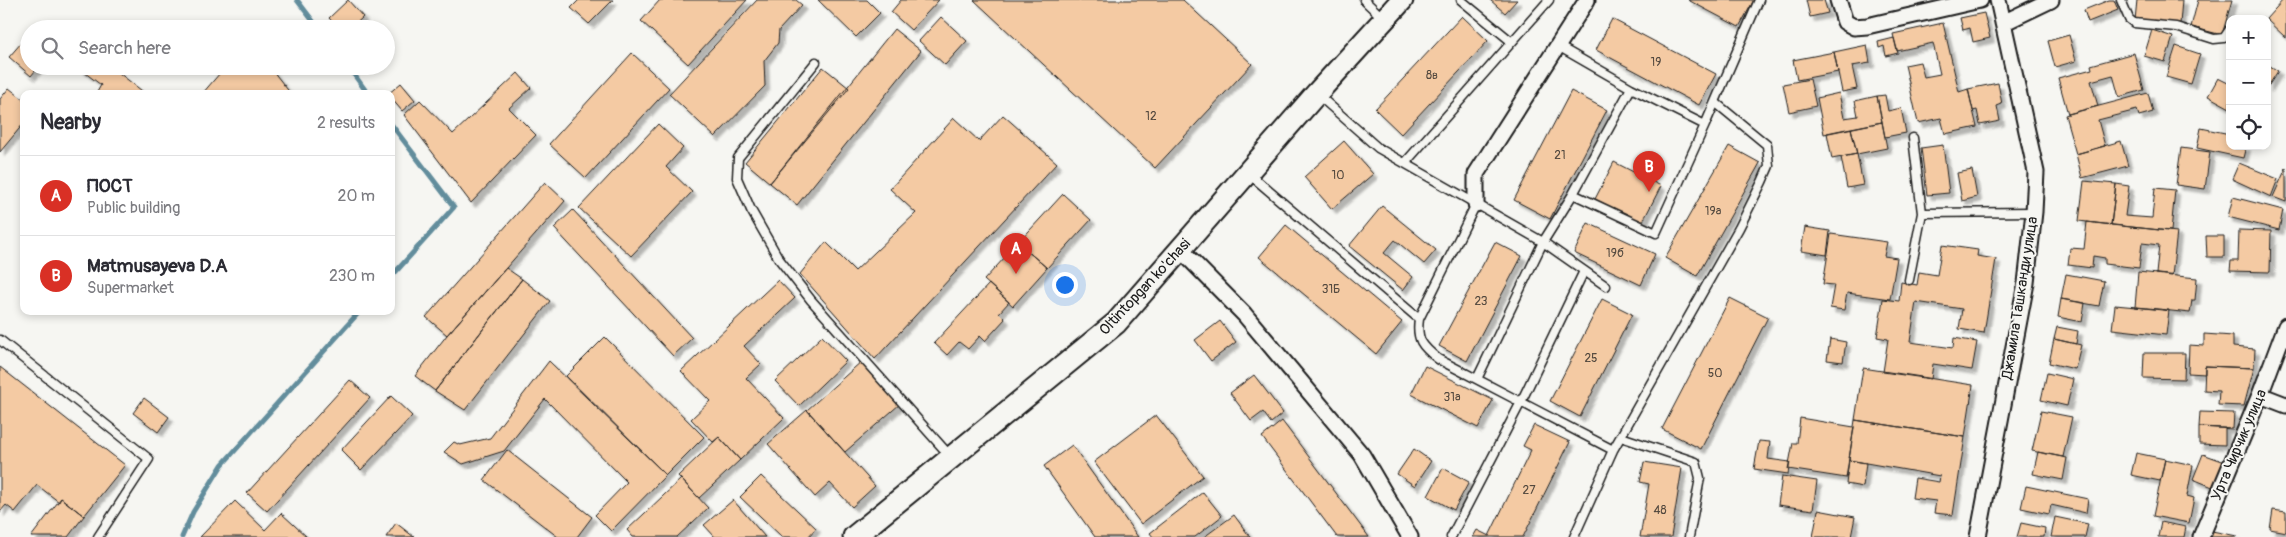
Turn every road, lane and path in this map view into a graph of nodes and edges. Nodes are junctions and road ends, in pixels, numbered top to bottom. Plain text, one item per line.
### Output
1 (1364, 0) edge
2 (1402, 0) edge
3 (1461, 0) edge
4 (1549, 0) edge
5 (1587, 0) edge
6 (1759, 0) edge
7 (1838, 0) edge
8 (1980, 0) edge
9 (1998, 0) edge
10 (2051, 0) edge
11 (2121, 0) edge
12 (1385, 20) junction
13 (2003, 23) junction
14 (2226, 35) edge
15 (1512, 42) junction
16 (1558, 46) junction
17 (816, 62) dead end
18 (1631, 88) junction
19 (1317, 93) junction
20 (1716, 103) junction
21 (1705, 125) junction
22 (1913, 138) dead end
23 (1405, 163) junction
24 (1248, 173) junction
25 (1573, 194) junction
26 (1476, 204) junction
27 (2034, 212) junction
28 (1922, 213) junction
29 (1543, 242) junction
30 (1182, 250) junction
31 (1584, 271) junction
32 (1909, 280) dead end
33 (1606, 286) dead end
34 (1419, 319) junction
35 (2286, 326) edge
36 (0, 340) edge
37 (1477, 379) junction
38 (2260, 395) junction
39 (1520, 402) junction
40 (2286, 405) edge
41 (1621, 437) junction
42 (1613, 450) junction
43 (952, 457) junction
44 (98, 537) edge
45 (854, 537) edge
46 (1410, 537) edge
47 (1451, 537) edge
48 (1574, 537) edge
49 (1689, 537) edge
50 (1978, 537) edge
51 (2201, 537) edge

1 - 12 lane
2 - 12 street, Oltintopgan ko'chasi
3 - 15 lane
4 - 15 lane
5 - 16 street
6 - 20 lane
7 - 8 street
9 - 13 street, Джамила Ташканди улица
10 - 13 street
11 - 14 lane
12 - 19 street, Oltintopgan ko'chasi
13 - 27 street, Джамила Ташканди улица
15 - 23 lane
16 - 18 lane
16 - 26 street
17 - 43 lane
18 - 21 lane
18 - 25 lane
19 - 23 lane
19 - 24 street, Oltintopgan ko'chasi
20 - 21 lane
20 - 41 lane
21 - 25 lane
22 - 28 lane
23 - 26 lane
24 - 30 street, Oltintopgan ko'chasi
24 - 34 lane
25 - 29 lane
26 - 29 lane
26 - 34 lane
27 - 28 lane
27 - 50 street, Джамила Ташканди улица
28 - 32 lane
29 - 31 lane
29 - 37 lane
30 - 43 street, Oltintopgan ko'chasi
30 - 46 street
31 - 33 lane
31 - 39 lane
34 - 37 lane
35 - 38 street, Урта Чирчик улица
36 - 44 lane
37 - 39 lane
38 - 40 street
38 - 51 street, Урта Чирчик улица
39 - 42 lane
39 - 47 lane
41 - 42 lane
41 - 49 lane
42 - 48 lane
43 - 45 street, Oltintopgan ko'chasi

